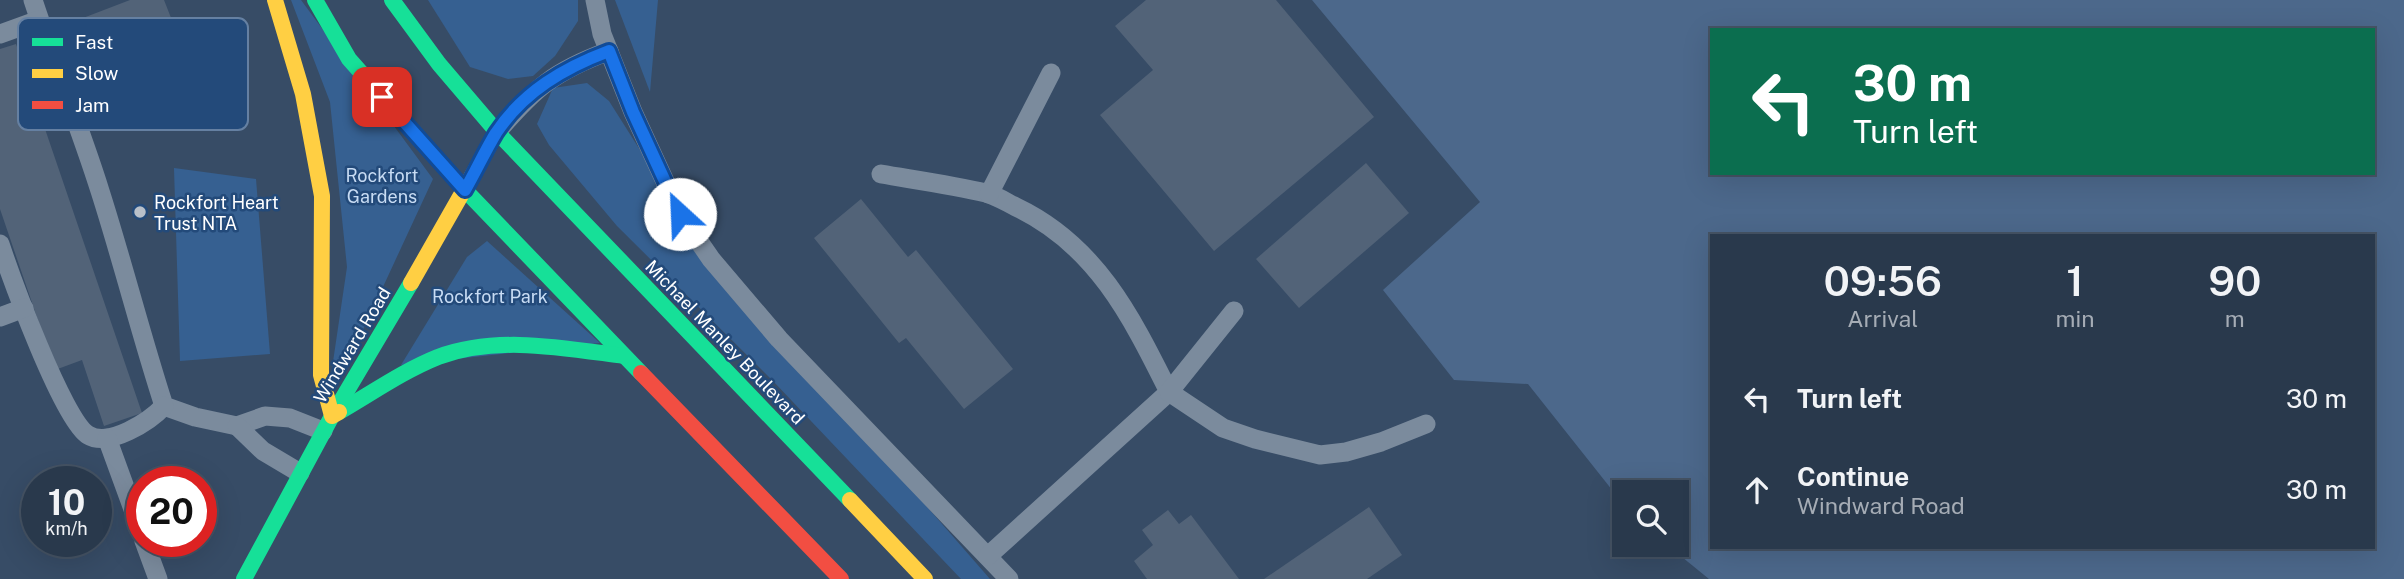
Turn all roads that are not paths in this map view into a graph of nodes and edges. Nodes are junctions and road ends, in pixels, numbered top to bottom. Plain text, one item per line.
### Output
1 (33, 0) edge
2 (275, 0) edge
3 (315, 0) edge
4 (392, 0) edge
5 (596, 0) edge
6 (39, 18) edge
7 (18, 28) edge
8 (0, 34) edge
9 (609, 51) junction
10 (1051, 73) dead end
11 (79, 130) edge
12 (497, 132) junction
13 (881, 174) dead end
14 (465, 190) junction
15 (989, 194) junction
16 (0, 244) edge
17 (24, 308) junction
18 (1234, 311) dead end
19 (0, 317) edge
20 (624, 355) junction
21 (1169, 392) junction
22 (164, 406) junction
23 (327, 424) junction
24 (1426, 424) dead end
25 (237, 426) junction
26 (107, 438) junction
27 (300, 473) junction
28 (126, 490) edge
29 (988, 556) junction
30 (150, 557) edge
31 (158, 579) edge
32 (244, 579) edge
33 (841, 579) edge
34 (925, 579) edge
35 (1009, 579) edge

1 - 6 lane
2 - 23 main road
3 - 14 main road
4 - 12 main road, Michael Manley Boulevard
5 - 9 lane
7 - 8 lane
9 - 12 lane
9 - 29 lane
10 - 15 lane
11 - 22 lane
12 - 14 main road, Windward Road
12 - 34 main road, Michael Manley Boulevard
13 - 15 lane
14 - 20 main road
14 - 23 main road, Windward Road
15 - 21 lane
16 - 17 lane
17 - 19 lane
17 - 26 lane
18 - 21 lane
20 - 23 main road
20 - 33 main road
21 - 24 lane
21 - 29 lane
22 - 25 lane
22 - 26 lane
23 - 25 lane
23 - 27 main road, Windward Road
25 - 27 lane
26 - 28 lane
27 - 32 main road, Windward Road
29 - 35 lane
30 - 31 lane

